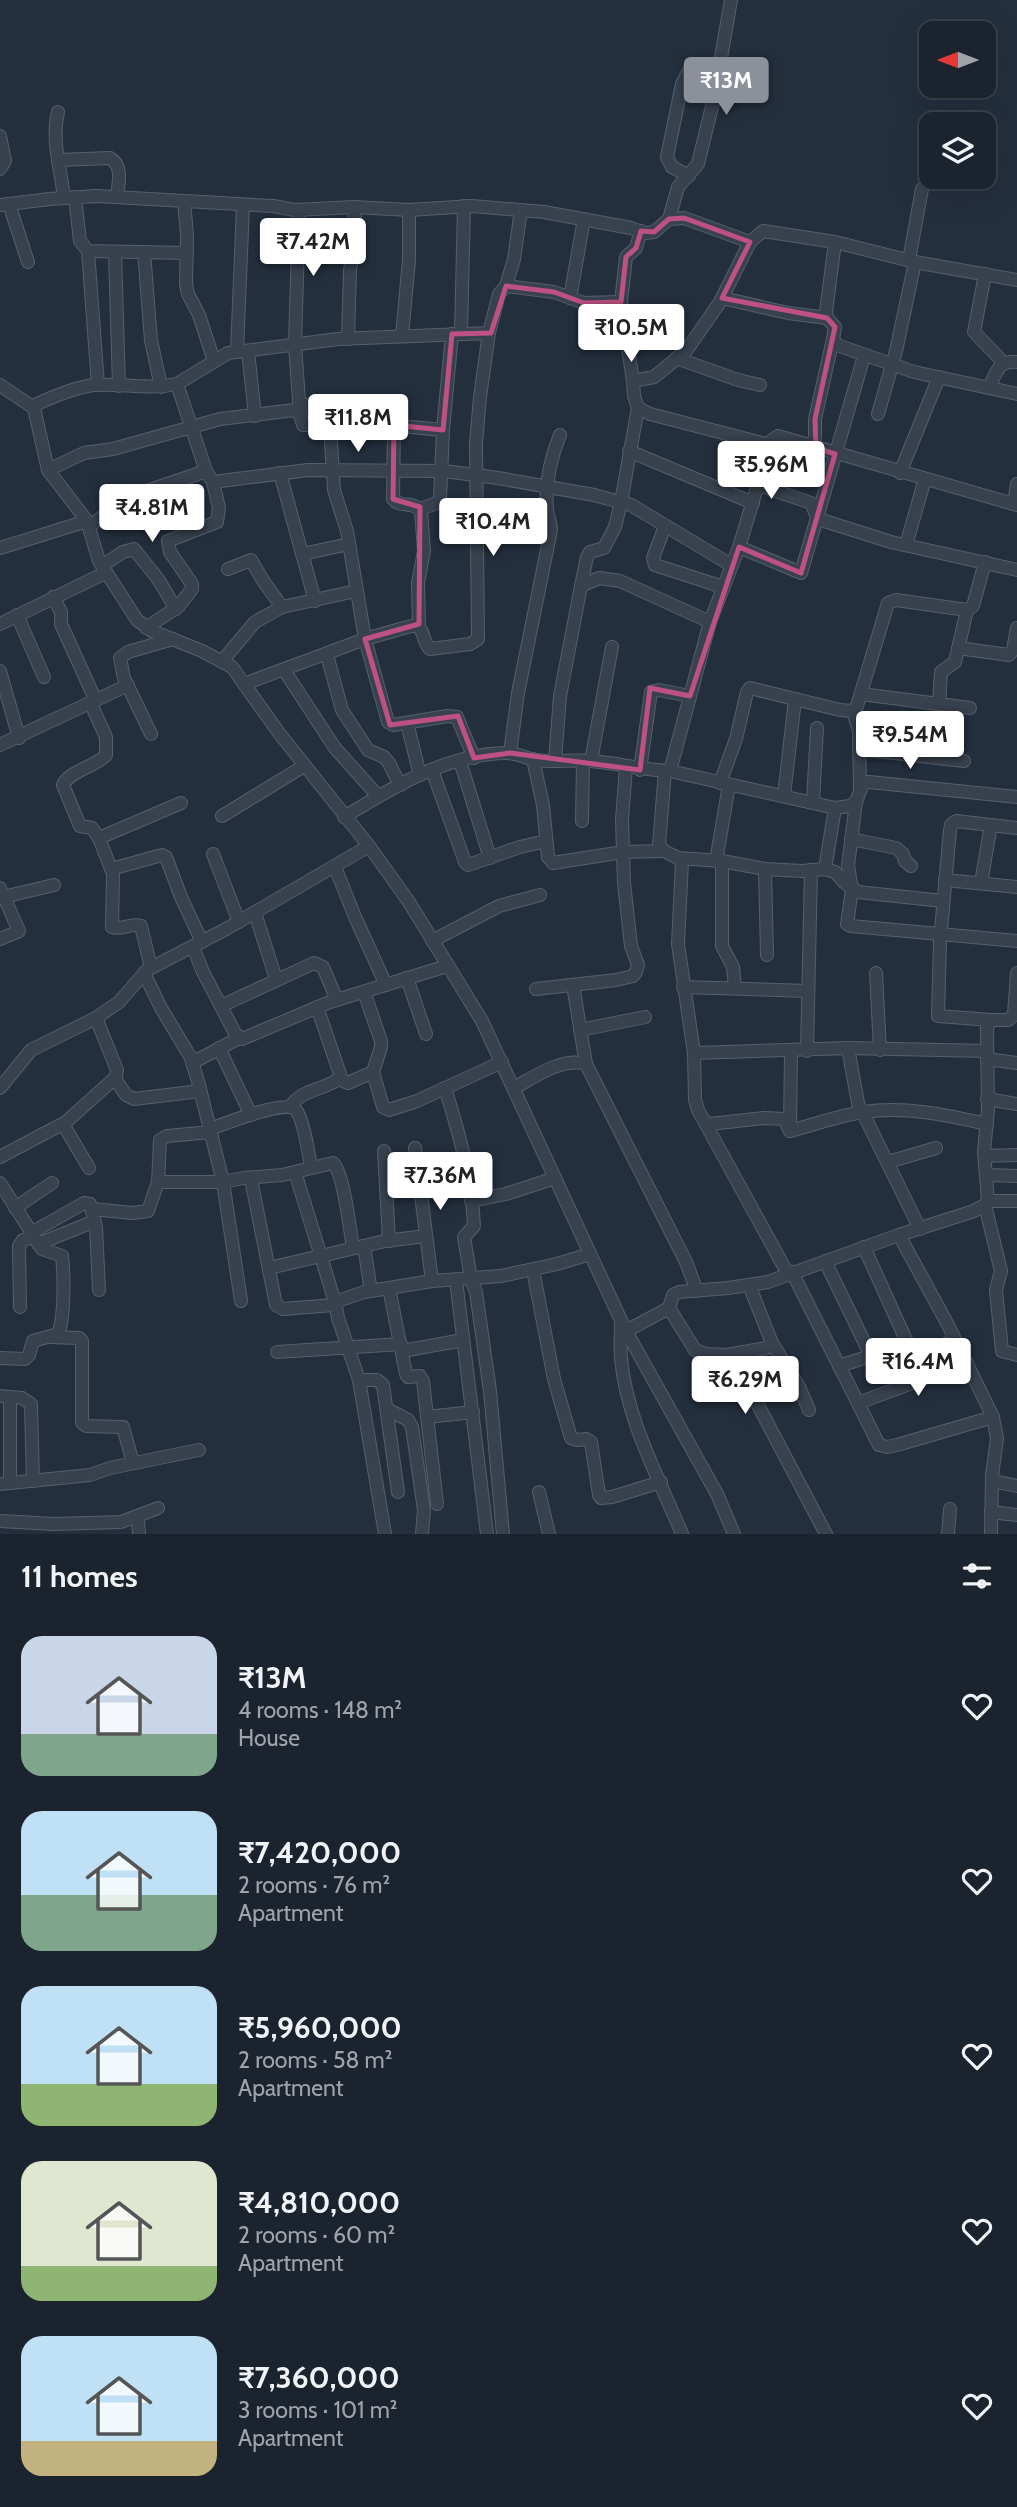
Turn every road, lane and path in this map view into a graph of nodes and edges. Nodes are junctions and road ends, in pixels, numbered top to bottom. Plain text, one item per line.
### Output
1 (731, 0) edge
2 (718, 78) junction
3 (58, 113) dead end
4 (0, 136) edge
5 (59, 160) junction
6 (0, 169) edge
7 (689, 176) junction
8 (922, 189) dead end
9 (117, 197) junction
10 (69, 198) junction
11 (184, 201) junction
12 (4, 205) edge
13 (243, 205) junction
14 (464, 206) junction
15 (354, 207) junction
16 (299, 210) junction
17 (409, 210) junction
18 (521, 210) junction
19 (583, 219) junction
20 (669, 219) junction
21 (641, 231) junction
22 (750, 242) junction
23 (835, 242) junction
24 (88, 251) junction
25 (115, 251) junction
26 (144, 252) junction
27 (187, 253) junction
28 (912, 261) junction
29 (28, 262) dead end
30 (985, 274) junction
31 (1017, 280) edge
32 (506, 286) junction
33 (570, 298) junction
34 (722, 298) junction
35 (621, 302) junction
36 (827, 318) junction
37 (489, 333) junction
38 (456, 334) junction
39 (402, 336) junction
40 (348, 339) junction
41 (833, 339) junction
42 (295, 345) junction
43 (243, 351) junction
44 (864, 356) junction
45 (676, 358) junction
46 (214, 360) junction
47 (1010, 362) edge
48 (891, 365) junction
49 (939, 377) junction
50 (634, 381) junction
51 (0, 384) edge
52 (177, 384) junction
53 (760, 384) dead end
54 (98, 385) junction
55 (119, 386) junction
56 (161, 387) junction
57 (989, 388) junction
58 (1017, 394) edge
59 (380, 403) dead end
60 (32, 405) junction
61 (638, 408) junction
62 (300, 409) junction
63 (878, 414) dead end
64 (255, 416) junction
65 (330, 425) junction
66 (394, 425) junction
67 (192, 426) junction
68 (443, 430) junction
69 (560, 435) dead end
70 (770, 445) junction
71 (810, 446) junction
72 (629, 452) junction
73 (835, 454) junction
74 (48, 470) junction
75 (333, 470) junction
76 (393, 471) junction
77 (440, 471) junction
78 (901, 473) junction
79 (281, 474) junction
80 (477, 475) junction
81 (210, 477) junction
82 (925, 480) junction
83 (1017, 484) edge
84 (759, 485) junction
85 (548, 486) junction
86 (621, 502) junction
87 (753, 503) junction
88 (1015, 505) edge
89 (420, 509) junction
90 (818, 519) junction
91 (88, 523) junction
92 (665, 526) junction
93 (349, 544) junction
94 (906, 545) junction
95 (739, 547) junction
96 (0, 548) edge
97 (302, 554) junction
98 (985, 562) junction
99 (731, 565) junction
100 (228, 569) dead end
101 (104, 570) junction
102 (1017, 570) edge
103 (581, 586) junction
104 (723, 587) junction
105 (356, 591) junction
106 (53, 597) junction
107 (315, 600) junction
108 (282, 607) junction
109 (176, 609) junction
110 (967, 610) junction
111 (17, 615) junction
112 (710, 622) junction
113 (0, 624) edge
114 (419, 626) junction
115 (146, 628) junction
116 (1017, 628) edge
117 (173, 639) junction
118 (365, 639) junction
119 (612, 647) dead end
120 (958, 648) junction
121 (327, 655) junction
122 (223, 660) junction
123 (284, 670) junction
124 (0, 671) edge
125 (44, 677) dead end
126 (244, 684) junction
127 (128, 685) junction
128 (861, 694) junction
129 (690, 696) junction
130 (795, 699) junction
131 (92, 701) junction
132 (939, 704) junction
133 (970, 708) dead end
134 (853, 711) junction
135 (407, 723) junction
136 (817, 728) dead end
137 (151, 734) dead end
138 (19, 738) junction
139 (0, 745) edge
140 (859, 749) junction
141 (510, 753) junction
142 (474, 758) junction
143 (533, 759) junction
144 (460, 761) junction
145 (555, 761) junction
146 (587, 761) junction
147 (964, 761) dead end
148 (304, 766) junction
149 (626, 767) junction
150 (640, 770) junction
151 (668, 771) junction
152 (426, 772) junction
153 (725, 784) junction
154 (400, 785) junction
155 (860, 788) junction
156 (378, 796) junction
157 (784, 796) junction
158 (1017, 797) edge
159 (813, 802) junction
160 (856, 802) junction
161 (181, 803) dead end
162 (835, 807) junction
163 (222, 816) dead end
164 (344, 817) junction
165 (582, 821) dead end
166 (991, 825) junction
167 (1017, 828) edge
168 (99, 838) junction
169 (851, 839) junction
170 (546, 841) junction
171 (369, 846) junction
172 (663, 850) junction
173 (623, 852) junction
174 (213, 854) dead end
175 (490, 858) junction
176 (678, 858) junction
177 (719, 861) junction
178 (911, 866) dead end
179 (335, 867) junction
180 (111, 869) junction
181 (765, 869) junction
182 (825, 869) junction
183 (811, 870) junction
184 (945, 880) junction
185 (981, 883) junction
186 (54, 885) dead end
187 (1017, 887) edge
188 (852, 889) junction
189 (2, 892) edge
190 (540, 895) dead end
191 (943, 901) junction
192 (255, 913) junction
193 (239, 922) junction
194 (942, 933) junction
195 (0, 939) edge
196 (432, 941) junction
197 (1017, 941) edge
198 (198, 945) junction
199 (767, 955) dead end
200 (447, 966) junction
201 (147, 970) junction
202 (876, 973) dead end
203 (1017, 973) edge
204 (407, 978) junction
205 (276, 979) junction
206 (386, 985) junction
207 (573, 985) junction
208 (683, 987) junction
209 (735, 988) junction
210 (536, 989) dead end
211 (1016, 989) edge
212 (807, 991) junction
213 (364, 992) junction
214 (337, 1000) junction
215 (221, 1006) junction
216 (317, 1007) junction
217 (645, 1017) dead end
218 (96, 1018) junction
219 (991, 1020) junction
220 (580, 1030) junction
221 (426, 1034) dead end
222 (239, 1038) junction
223 (219, 1048) junction
224 (848, 1048) junction
225 (880, 1050) junction
226 (790, 1051) junction
227 (807, 1051) junction
228 (694, 1053) junction
229 (987, 1055) junction
230 (502, 1062) junction
231 (192, 1063) junction
232 (1017, 1063) edge
233 (586, 1064) junction
234 (373, 1072) junction
235 (115, 1079) junction
236 (339, 1079) junction
237 (0, 1088) edge
238 (445, 1088) junction
239 (514, 1088) junction
240 (200, 1091) junction
241 (986, 1099) junction
242 (1017, 1104) edge
243 (290, 1107) junction
244 (862, 1112) junction
245 (251, 1115) junction
246 (706, 1122) junction
247 (63, 1124) junction
248 (987, 1124) junction
249 (211, 1130) junction
250 (790, 1131) junction
251 (415, 1148) dead end
252 (936, 1148) dead end
253 (384, 1151) dead end
254 (1017, 1154) edge
255 (985, 1156) junction
256 (0, 1157) edge
257 (888, 1162) junction
258 (312, 1167) junction
259 (89, 1168) dead end
260 (295, 1172) junction
261 (986, 1175) junction
262 (1017, 1176) edge
263 (555, 1178) junction
264 (251, 1179) junction
265 (223, 1182) junction
266 (0, 1183) edge
267 (158, 1183) junction
268 (52, 1184) dead end
269 (471, 1201) junction
270 (1017, 1201) edge
271 (986, 1203) junction
272 (15, 1208) junction
273 (94, 1215) junction
274 (920, 1228) junction
275 (899, 1235) junction
276 (426, 1236) junction
277 (34, 1238) junction
278 (389, 1241) junction
279 (359, 1247) junction
280 (864, 1247) junction
281 (590, 1254) junction
282 (320, 1257) junction
283 (825, 1261) junction
284 (269, 1268) junction
285 (533, 1270) junction
286 (790, 1273) junction
287 (471, 1279) junction
288 (456, 1280) junction
289 (432, 1281) junction
290 (749, 1285) junction
291 (390, 1287) junction
292 (99, 1290) dead end
293 (371, 1291) junction
294 (697, 1291) junction
295 (241, 1301) dead end
296 (335, 1303) junction
297 (20, 1307) dead end
298 (669, 1308) junction
299 (624, 1326) junction
300 (50, 1337) junction
301 (463, 1340) junction
302 (955, 1341) junction
303 (772, 1343) junction
304 (348, 1346) junction
305 (401, 1348) junction
306 (911, 1351) junction
307 (278, 1352) dead end
308 (727, 1355) junction
309 (1017, 1355) edge
310 (871, 1356) junction
311 (0, 1359) edge
312 (967, 1363) junction
313 (839, 1366) junction
314 (359, 1380) junction
315 (5, 1396) edge
316 (858, 1403) junction
317 (387, 1409) junction
318 (809, 1410) dead end
319 (473, 1412) junction
320 (427, 1417) junction
321 (993, 1417) junction
322 (199, 1450) dead end
323 (133, 1463) junction
324 (33, 1481) junction
325 (992, 1481) junction
326 (661, 1482) junction
327 (5, 1484) edge
328 (1017, 1486) edge
329 (398, 1492) dead end
330 (539, 1492) dead end
331 (437, 1504) dead end
332 (158, 1508) dead end
333 (950, 1509) dead end
334 (991, 1512) junction
335 (1017, 1515) edge
336 (138, 1518) junction
337 (0, 1521) edge
338 (15, 1528) edge
339 (92, 1529) edge
340 (139, 1534) edge
341 (384, 1534) edge
342 (422, 1534) edge
343 (475, 1534) edge
344 (487, 1534) edge
345 (503, 1534) edge
346 (549, 1534) edge
347 (682, 1534) edge
348 (734, 1534) edge
349 (826, 1534) edge
350 (948, 1534) edge
351 (991, 1534) edge

1 - 2 street
2 - 7 street
2 - 7 street
3 - 5 street
4 - 6 street
5 - 9 street
5 - 10 street
7 - 20 street
8 - 28 street
9 - 10 street
9 - 11 street
10 - 12 street
10 - 24 street
11 - 13 street
11 - 27 street
12 - 29 street
13 - 16 street
13 - 43 street
14 - 17 street
14 - 18 street
14 - 38 street
15 - 16 street
15 - 17 street
15 - 40 street
16 - 42 street
17 - 39 street
18 - 19 street
18 - 32 street
19 - 21 street
19 - 33 street
20 - 21 street
20 - 22 street
21 - 35 street
22 - 23 street
22 - 34 street
23 - 28 street
23 - 36 street
24 - 25 street
24 - 54 street
25 - 26 street
25 - 55 street
26 - 27 street
26 - 56 street
27 - 46 street
28 - 30 street
28 - 48 street
30 - 31 street
30 - 47 street
32 - 33 street
32 - 37 street
33 - 35 street
34 - 36 street
34 - 45 street
35 - 50 street
36 - 41 street
37 - 38 street
37 - 80 street
38 - 39 street
38 - 68 street
39 - 40 street
40 - 42 street
41 - 44 street
41 - 71 street
42 - 43 street
42 - 62 street
43 - 46 street
43 - 64 street
44 - 48 street
44 - 73 street
45 - 50 street
45 - 53 street
46 - 52 street
47 - 57 street
48 - 49 street
48 - 63 street
49 - 57 street
49 - 78 street
50 - 61 street
51 - 60 street
52 - 56 street
52 - 67 street
54 - 55 street
54 - 60 street
55 - 56 street
57 - 58 street
59 - 62 street
60 - 74 street
61 - 70 street
61 - 72 street
62 - 64 street
62 - 65 street
64 - 67 street
65 - 66 street
65 - 75 street
66 - 68 street
66 - 76 street
67 - 74 street
67 - 81 street
68 - 77 street
69 - 85 street
70 - 71 street
70 - 84 street
71 - 73 street
72 - 86 street
72 - 87 street
73 - 78 street
73 - 90 street
74 - 91 street
75 - 76 street
75 - 79 street
75 - 93 street
76 - 77 street
76 - 89 street
77 - 80 street
77 - 89 street
78 - 82 street
79 - 81 street
79 - 97 street
80 - 85 street
80 - 114 street
81 - 91 street
81 - 109 street
82 - 88 street
82 - 94 street
83 - 88 street
84 - 87 street
84 - 90 street
85 - 86 street
85 - 141 street
86 - 92 street
86 - 103 street
87 - 95 street
89 - 114 street
90 - 94 street
90 - 95 street
91 - 96 street
91 - 101 street
92 - 99 street
92 - 104 street
93 - 97 street
93 - 105 street
94 - 98 street
95 - 99 street
97 - 107 street
98 - 102 street
98 - 110 street
99 - 104 street
100 - 108 street
101 - 106 street
101 - 109 street
101 - 115 street
103 - 112 street
103 - 145 street
104 - 112 street
105 - 107 street
105 - 118 street
106 - 111 street
106 - 131 street
107 - 108 street
108 - 122 street
109 - 115 street
110 - 120 street
110 - 128 street
111 - 113 street
111 - 125 street
112 - 129 street
114 - 118 street
115 - 117 street
116 - 120 street
117 - 122 street
117 - 127 street
118 - 121 street
118 - 135 street
119 - 146 street
120 - 132 street
121 - 123 street
121 - 154 street
122 - 126 street
123 - 126 street
123 - 156 street
124 - 138 street
126 - 148 street
127 - 131 street
127 - 137 street
128 - 132 street
128 - 134 street
129 - 150 street
129 - 151 street
130 - 134 street
130 - 153 street
130 - 157 street
131 - 138 street
131 - 168 street
132 - 133 street
134 - 140 street
135 - 142 street
135 - 152 street
136 - 159 street
138 - 139 street
140 - 147 street
140 - 155 street
141 - 142 street
141 - 143 street
142 - 144 street
143 - 145 street
143 - 170 street
144 - 152 street
144 - 175 street
145 - 146 street
146 - 149 street
146 - 165 street
148 - 163 street
148 - 164 street
149 - 150 street
149 - 173 street
150 - 151 street
151 - 153 street
151 - 172 street
152 - 154 street
152 - 175 street
153 - 157 street
153 - 177 street
154 - 156 street
155 - 158 street
155 - 160 street
156 - 164 street
157 - 159 street
159 - 162 street
160 - 162 street
160 - 169 street
161 - 168 street
162 - 182 street
164 - 171 street
166 - 167 street
166 - 184 street
166 - 185 street
168 - 180 street
169 - 178 street
169 - 188 street
170 - 173 street
170 - 175 street
171 - 179 street
171 - 196 street
172 - 173 street
172 - 176 street
173 - 207 street
174 - 193 street
176 - 177 street
176 - 208 street
177 - 181 street
177 - 209 street
179 - 192 street
179 - 206 street
180 - 198 street
180 - 201 street
181 - 183 street
181 - 199 street
182 - 183 street
182 - 188 street
183 - 212 street
184 - 185 street
184 - 191 street
185 - 187 street
186 - 189 street
188 - 191 street
188 - 194 street
189 - 195 street
190 - 196 street
191 - 194 street
192 - 193 street
192 - 205 street
193 - 198 street
194 - 197 street
194 - 219 street
196 - 200 street
198 - 201 street
198 - 215 street
200 - 204 street
200 - 230 street
201 - 218 street
201 - 231 street
202 - 225 street
203 - 211 street
204 - 206 street
204 - 221 street
205 - 214 street
205 - 215 street
206 - 213 street
207 - 210 street
207 - 220 street
208 - 209 street
208 - 228 street
209 - 212 street
211 - 219 street
212 - 227 street
213 - 214 street
213 - 234 street
214 - 216 street
215 - 222 street
216 - 222 street
216 - 236 street
217 - 220 street
218 - 235 street
218 - 237 street
219 - 229 street
220 - 233 street
222 - 223 street
223 - 231 street
223 - 245 street
224 - 225 street
224 - 227 street
224 - 244 street
225 - 229 street
226 - 227 street
226 - 228 street
226 - 250 street
228 - 246 street
229 - 232 street
229 - 241 street
230 - 238 street
230 - 239 street
231 - 240 street
233 - 239 street
233 - 294 street
234 - 236 street
234 - 238 street
235 - 240 street
235 - 247 street
236 - 243 street
238 - 269 street
239 - 263 street
240 - 249 street
241 - 242 street
241 - 248 street
243 - 245 street
243 - 258 street
244 - 248 street
244 - 250 street
244 - 257 street
245 - 249 street
246 - 250 street
246 - 286 street
247 - 256 street
247 - 259 street
248 - 255 street
249 - 265 street
249 - 267 street
251 - 276 street
252 - 257 street
253 - 278 street
254 - 255 street
255 - 261 street
257 - 274 street
258 - 260 street
258 - 279 street
260 - 264 street
260 - 282 street
261 - 262 street
261 - 271 street
263 - 269 street
263 - 281 street
264 - 265 street
264 - 284 street
265 - 267 street
265 - 295 street
266 - 272 street
267 - 273 street
268 - 272 street
269 - 287 street
270 - 271 street
271 - 274 street
271 - 309 street
272 - 277 street
273 - 277 street
273 - 277 street
273 - 292 street
274 - 275 street
275 - 280 street
275 - 302 street
276 - 278 street
276 - 289 street
277 - 297 street
277 - 300 street
278 - 279 street
279 - 282 street
279 - 293 street
280 - 283 street
280 - 306 street
281 - 285 street
281 - 299 street
282 - 284 street
282 - 296 street
283 - 286 street
283 - 310 street
284 - 296 street
285 - 287 street
285 - 326 street
286 - 290 street
286 - 313 street
287 - 288 street
287 - 345 street
288 - 289 street
288 - 301 street
289 - 291 street
290 - 294 street
290 - 303 street
291 - 293 street
291 - 305 street
293 - 296 street
294 - 298 street
296 - 304 street
298 - 299 street
298 - 308 street
299 - 326 street
299 - 348 street
300 - 311 street
300 - 323 street
301 - 305 street
301 - 319 street
302 - 306 street
302 - 312 street
303 - 308 street
303 - 318 street
304 - 305 street
304 - 307 street
304 - 314 street
305 - 320 street
306 - 310 street
308 - 349 street
310 - 313 street
312 - 316 street
312 - 321 street
313 - 316 street
314 - 317 street
314 - 341 street
315 - 324 street
315 - 327 street
316 - 321 street
317 - 329 street
317 - 342 street
319 - 320 street
319 - 344 street
320 - 331 street
321 - 325 street
322 - 323 street
323 - 324 street
324 - 327 street
325 - 328 street
325 - 334 street
326 - 347 street
330 - 346 street
332 - 336 street
333 - 350 street
334 - 335 street
334 - 351 street
336 - 339 street
336 - 340 street
337 - 338 street
338 - 339 street
343 - 344 street

